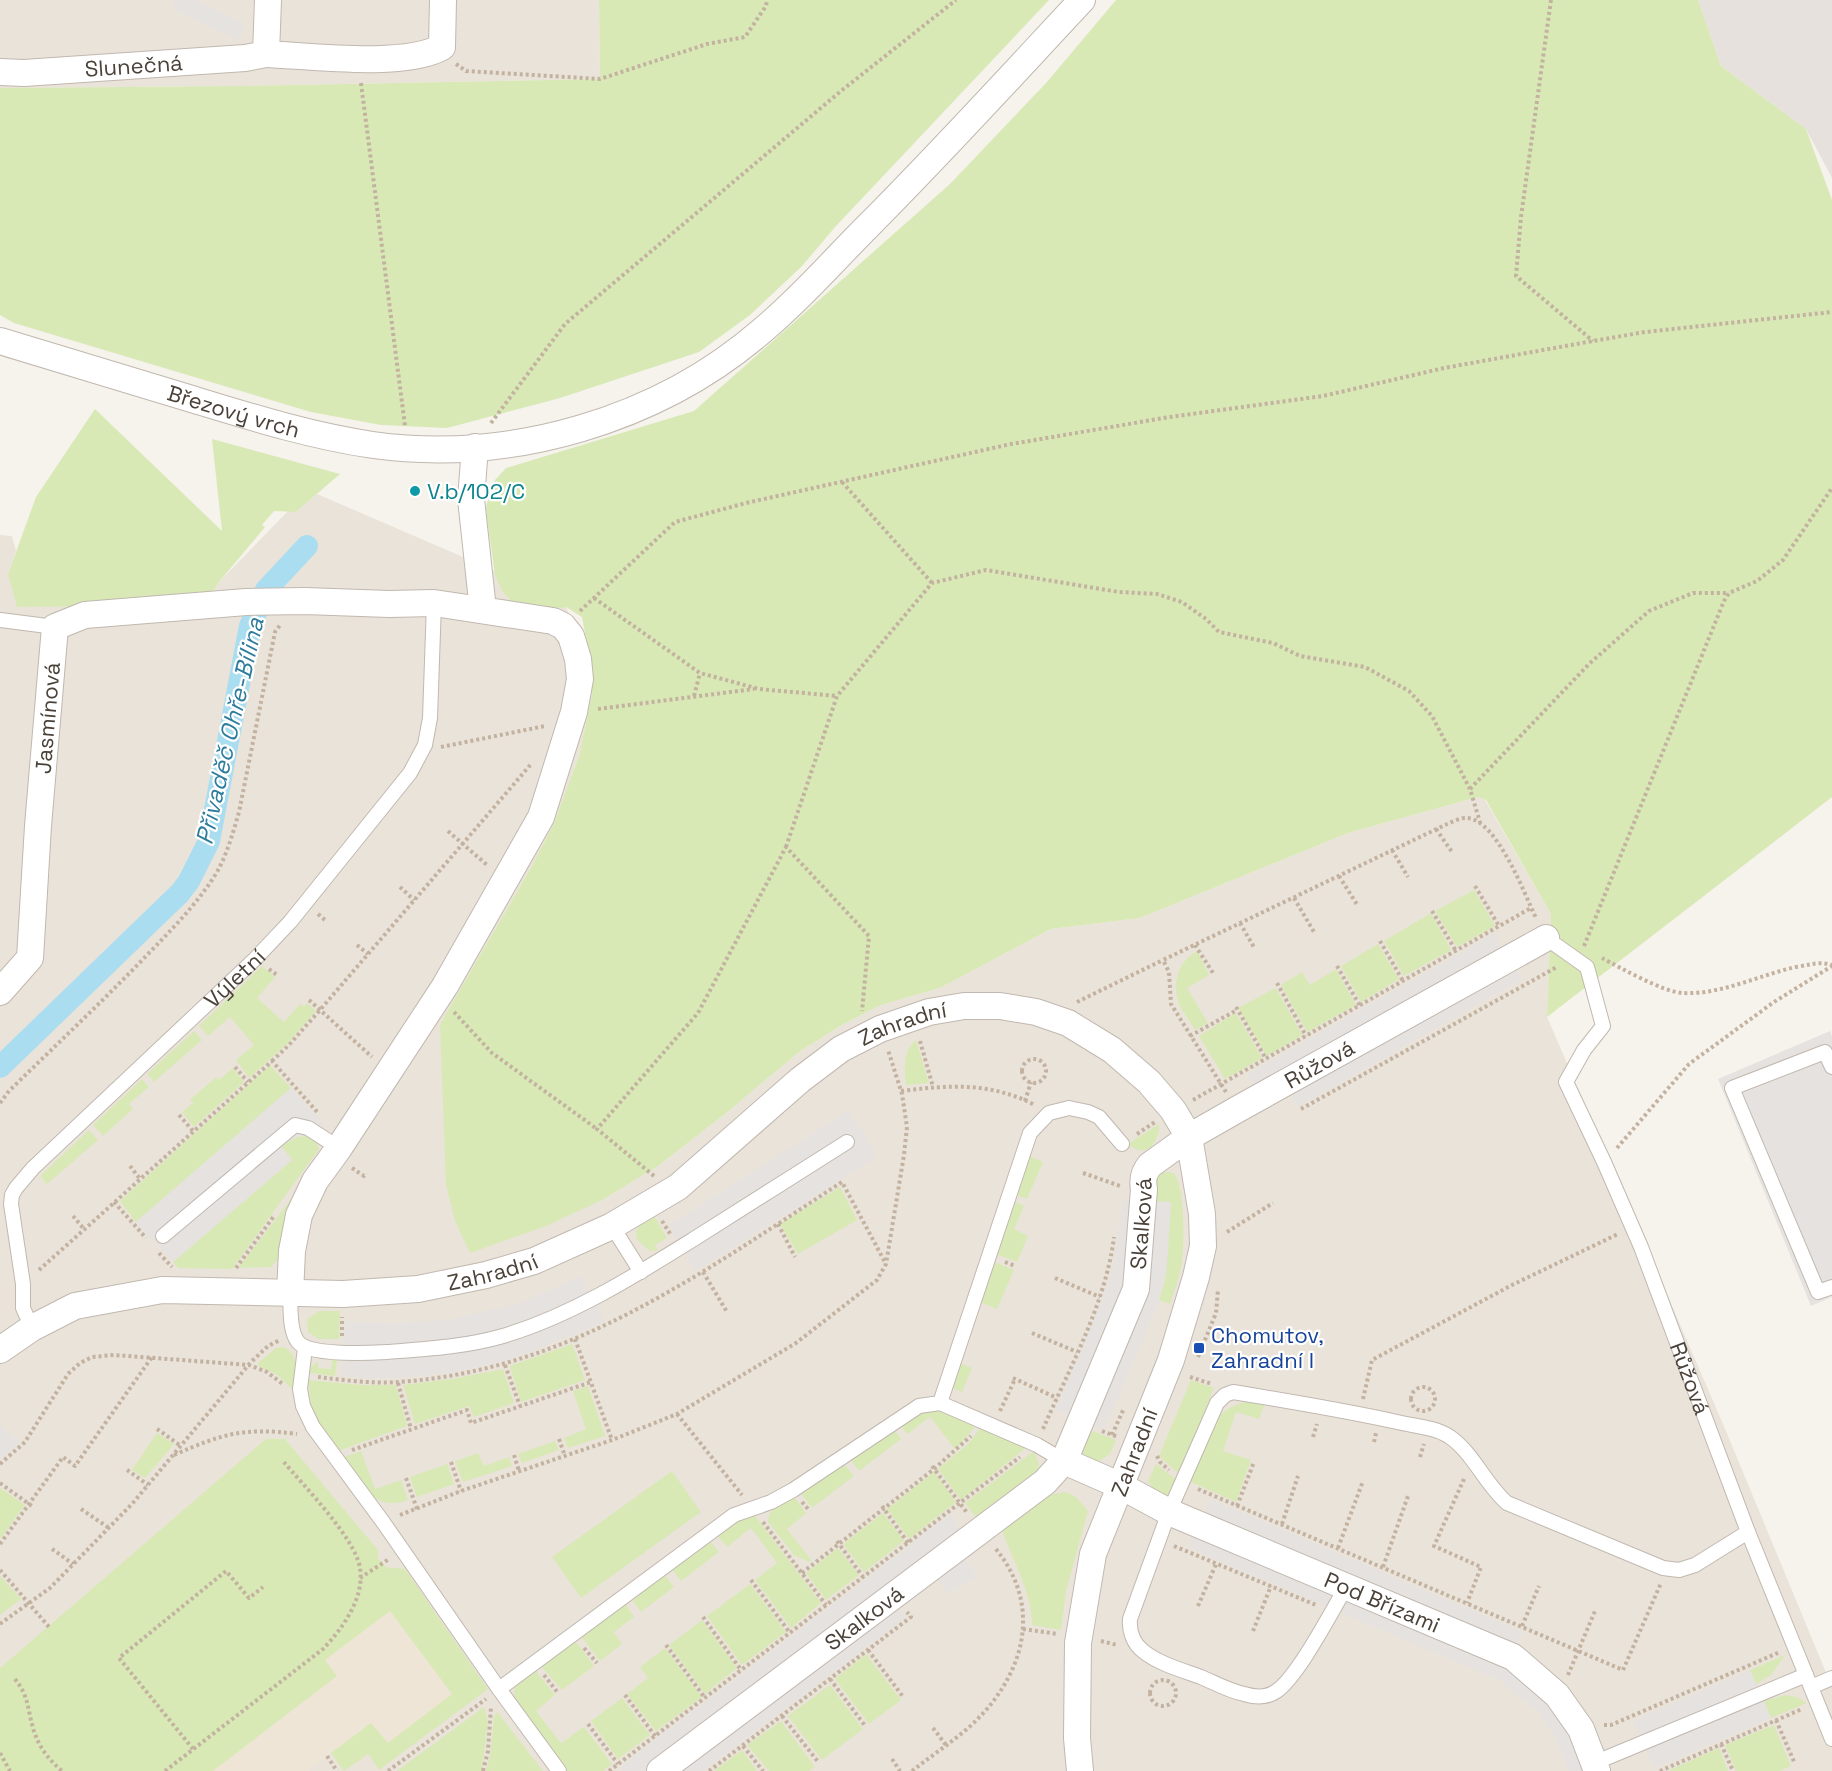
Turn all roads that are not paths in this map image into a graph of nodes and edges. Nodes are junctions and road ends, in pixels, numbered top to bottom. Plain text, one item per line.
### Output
1 (268, 0) edge
2 (443, 0) edge
3 (1082, 0) edge
4 (266, 54) junction
5 (0, 72) edge
6 (0, 341) edge
7 (480, 438) junction
8 (434, 603) junction
9 (483, 610) junction
10 (0, 620) edge
11 (55, 627) junction
12 (1546, 939) joint
13 (0, 992) edge
14 (1832, 1067) edge
15 (1189, 1137) junction
16 (848, 1142) dead end
17 (334, 1144) junction
18 (1122, 1144) road end
19 (612, 1226) junction
20 (163, 1236) dead end
21 (640, 1272) junction
22 (1832, 1287) edge
23 (290, 1293) junction
24 (32, 1328) junction
25 (305, 1348) junction
26 (0, 1350) edge
27 (940, 1403) junction
28 (1064, 1461) junction
29 (1121, 1486) junction
30 (1169, 1512) junction
31 (1748, 1532) junction
32 (1346, 1587) junction
33 (1832, 1678) edge
34 (1808, 1681) junction
35 (499, 1689) junction
36 (1832, 1739) edge
37 (1596, 1767) edge
38 (559, 1771) edge
39 (660, 1771) edge
40 (1080, 1771) edge

1 - 4 street
2 - 4 street, Slunečná
3 - 7 street, Březový vrch
4 - 5 street, Slunečná
6 - 7 street, Březový vrch
7 - 9 street
8 - 9 street
8 - 11 street
8 - 24 lane, Výletní
9 - 17 street
10 - 11 lane
11 - 13 street, Jasmínová
12 - 15 street, Růžová
12 - 31 lane, Růžová
14 - 22 lane
15 - 19 street, Zahradní
15 - 28 street, Skalková
15 - 29 street, Zahradní
16 - 21 lane
17 - 20 lane
17 - 23 street
18 - 27 lane
19 - 21 lane
19 - 23 street, Zahradní
21 - 25 lane
23 - 24 street, Zahradní
23 - 25 lane
24 - 26 street, Zahradní
25 - 35 lane
27 - 28 lane
27 - 35 lane
28 - 29 street
28 - 39 street, Skalková
29 - 30 street, Pod Břízami
29 - 40 street, Zahradní
30 - 31 lane
30 - 32 street, Pod Břízami
30 - 32 lane
31 - 34 lane, Růžová
32 - 37 street, Pod Břízami
33 - 34 lane
34 - 36 lane, Růžová
34 - 37 lane
35 - 38 lane

